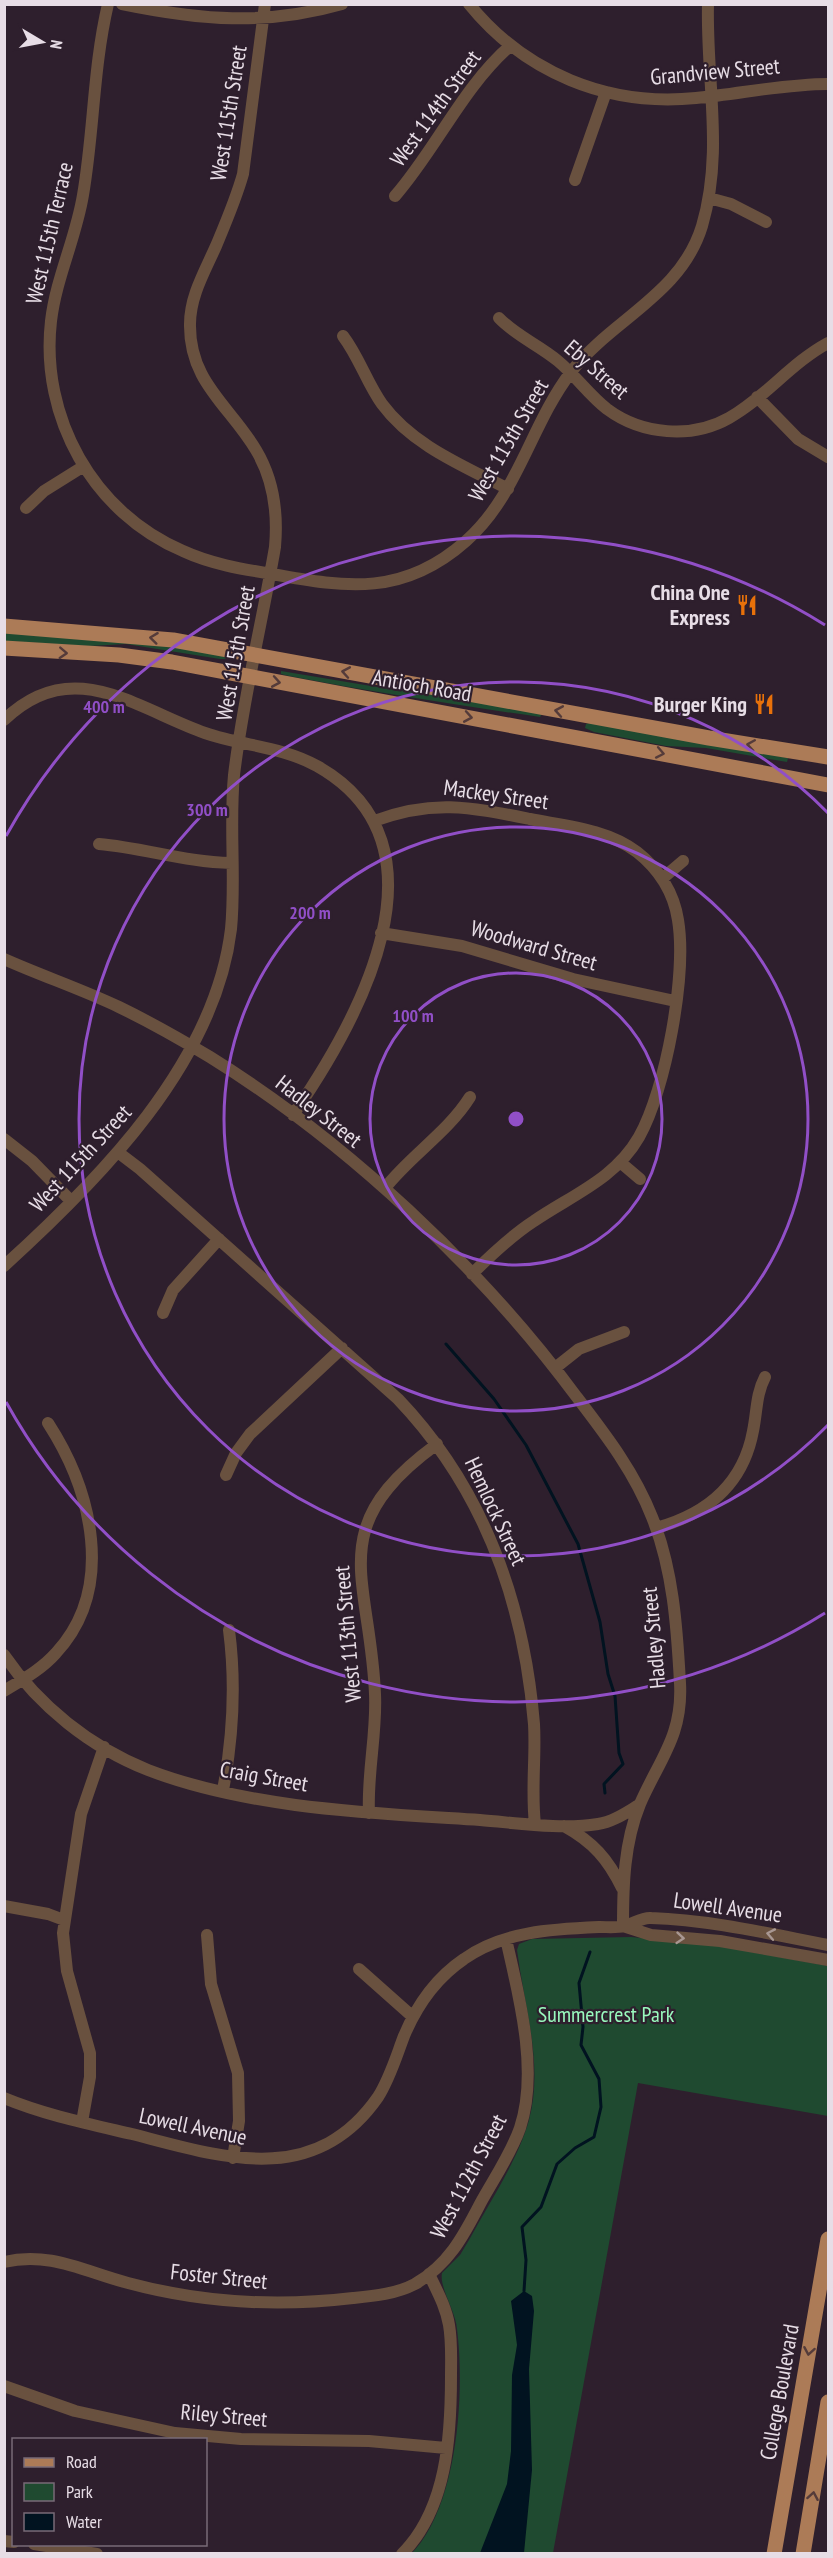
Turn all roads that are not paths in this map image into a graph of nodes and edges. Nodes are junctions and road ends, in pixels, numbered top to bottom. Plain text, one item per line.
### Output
1 (108, 4) edge
2 (122, 4) edge
3 (265, 4) edge
4 (342, 4) edge
5 (469, 4) edge
6 (708, 4) edge
7 (264, 19) junction
8 (510, 46) junction
9 (828, 84) edge
10 (606, 92) junction
11 (712, 96) junction
12 (575, 180) dead end
13 (395, 196) dead end
14 (709, 198) junction
15 (766, 222) dead end
16 (499, 318) dead end
17 (343, 336) dead end
18 (828, 344) edge
19 (570, 373) junction
20 (757, 397) junction
21 (828, 457) edge
22 (84, 466) junction
23 (508, 489) junction
24 (26, 508) dead end
25 (271, 574) junction
26 (4, 626) edge
27 (4, 648) edge
28 (255, 655) junction
29 (251, 677) junction
30 (4, 720) edge
31 (240, 741) junction
32 (828, 757) edge
33 (828, 784) edge
34 (374, 821) junction
35 (99, 844) dead end
36 (683, 861) dead end
37 (231, 863) junction
38 (663, 878) junction
39 (381, 933) junction
40 (4, 959) edge
41 (675, 1001) junction
42 (191, 1046) junction
43 (470, 1097) dead end
44 (293, 1115) junction
45 (4, 1139) edge
46 (119, 1153) junction
47 (620, 1162) junction
48 (640, 1179) dead end
49 (385, 1188) junction
50 (71, 1201) junction
51 (219, 1239) junction
52 (4, 1266) edge
53 (472, 1274) junction
54 (163, 1313) dead end
55 (624, 1332) dead end
56 (342, 1348) junction
57 (555, 1368) junction
58 (765, 1377) dead end
59 (48, 1424) dead end
60 (437, 1444) junction
61 (226, 1475) dead end
62 (656, 1528) junction
63 (229, 1630) dead end
64 (4, 1655) edge
65 (24, 1679) junction
66 (4, 1691) edge
67 (104, 1748) junction
68 (224, 1790) junction
69 (639, 1805) junction
70 (369, 1813) junction
71 (535, 1824) junction
72 (561, 1825) junction
73 (623, 1889) junction
74 (4, 1906) edge
75 (64, 1920) junction
76 (623, 1926) junction
77 (207, 1935) dead end
78 (506, 1939) junction
79 (828, 1945) edge
80 (828, 1960) edge
81 (359, 1969) dead end
82 (413, 2017) junction
83 (4, 2098) edge
84 (82, 2122) junction
85 (233, 2158) junction
86 (828, 2239) edge
87 (4, 2262) edge
88 (429, 2274) junction
89 (824, 2295) edge
90 (4, 2386) edge
91 (828, 2402) edge
92 (446, 2448) junction
93 (48, 2546) edge
94 (98, 2553) edge
95 (402, 2553) edge
96 (774, 2553) edge
97 (803, 2553) edge

1 - 22 street, West 115th Terrace
2 - 7 street
3 - 7 street, West 115th Street
4 - 7 street
5 - 8 street, Grandview Street
6 - 11 street, West 113th Street
7 - 25 street, West 115th Street
8 - 10 street, Grandview Street
8 - 13 street, West 114th Street
9 - 11 street, Grandview Street
10 - 11 street, Grandview Street
10 - 12 street
11 - 14 street, West 113th Street
14 - 15 street
14 - 19 street, West 113th Street
16 - 19 street, Eby Street
17 - 23 street
18 - 20 street, Eby Street
19 - 20 street, Eby Street
19 - 23 street, West 113th Street
20 - 21 street
22 - 24 street
22 - 25 street, West 115th Terrace
23 - 25 street, West 113th Street
25 - 28 street, West 115th Street
28 -> 26 main road, Antioch Road
27 -> 29 main road, Antioch Road
28 - 29 street, West 115th Street
32 -> 28 main road, Antioch Road
29 - 31 street, West 115th Street
29 -> 33 main road, Antioch Road
30 - 31 street
31 - 34 street
31 - 37 street, West 115th Street
34 - 38 street, Mackey Street
34 - 39 street
35 - 37 street
36 - 38 street
37 - 42 street, West 115th Street
38 - 41 street
39 - 41 street, Woodward Street
39 - 44 street
40 - 42 street, Hadley Street
41 - 47 street
42 - 44 street, Hadley Street
42 - 46 street, West 115th Street
43 - 49 street
44 - 49 street, Hadley Street
45 - 50 street
46 - 50 street, West 115th Street
46 - 51 street, Hemlock Street
47 - 48 street
47 - 53 street
49 - 53 street, Hadley Street
50 - 52 street, West 115th Street
51 - 54 street
51 - 56 street, Hemlock Street
53 - 57 street, Hadley Street
55 - 57 street
56 - 60 street, Hemlock Street
56 - 61 street
57 - 62 street, Hadley Street
58 - 62 street
59 - 65 street
60 - 70 street, West 113th Street
60 - 71 street, Hemlock Street
62 - 69 street, Hadley Street
63 - 68 street
64 - 65 street, Craig Street
65 - 66 street
65 - 67 street, Craig Street
67 - 68 street, Craig Street
67 - 75 street
68 - 70 street, Craig Street
69 - 72 street, Craig Street
69 - 73 street, Hadley Street
70 - 71 street, Craig Street
71 - 72 street, Craig Street
72 - 73 street, Craig Street
73 - 76 street, Hadley Street
74 - 75 street
75 - 84 street
76 - 78 street, Lowell Avenue
79 -> 76 street, Lowell Avenue
76 -> 80 street, Lowell Avenue
77 - 85 street
78 - 82 street, Lowell Avenue
78 - 88 street, West 112th Street
81 - 82 street
82 - 85 street, Lowell Avenue
83 - 84 street, Lowell Avenue
84 - 85 street, Lowell Avenue
86 - 89 main road, College Boulevard
87 - 88 street, Foster Street
88 - 92 street
89 -> 96 main road, College Boulevard
90 - 92 street, Riley Street
97 -> 91 main road
92 - 95 street
93 - 94 street

